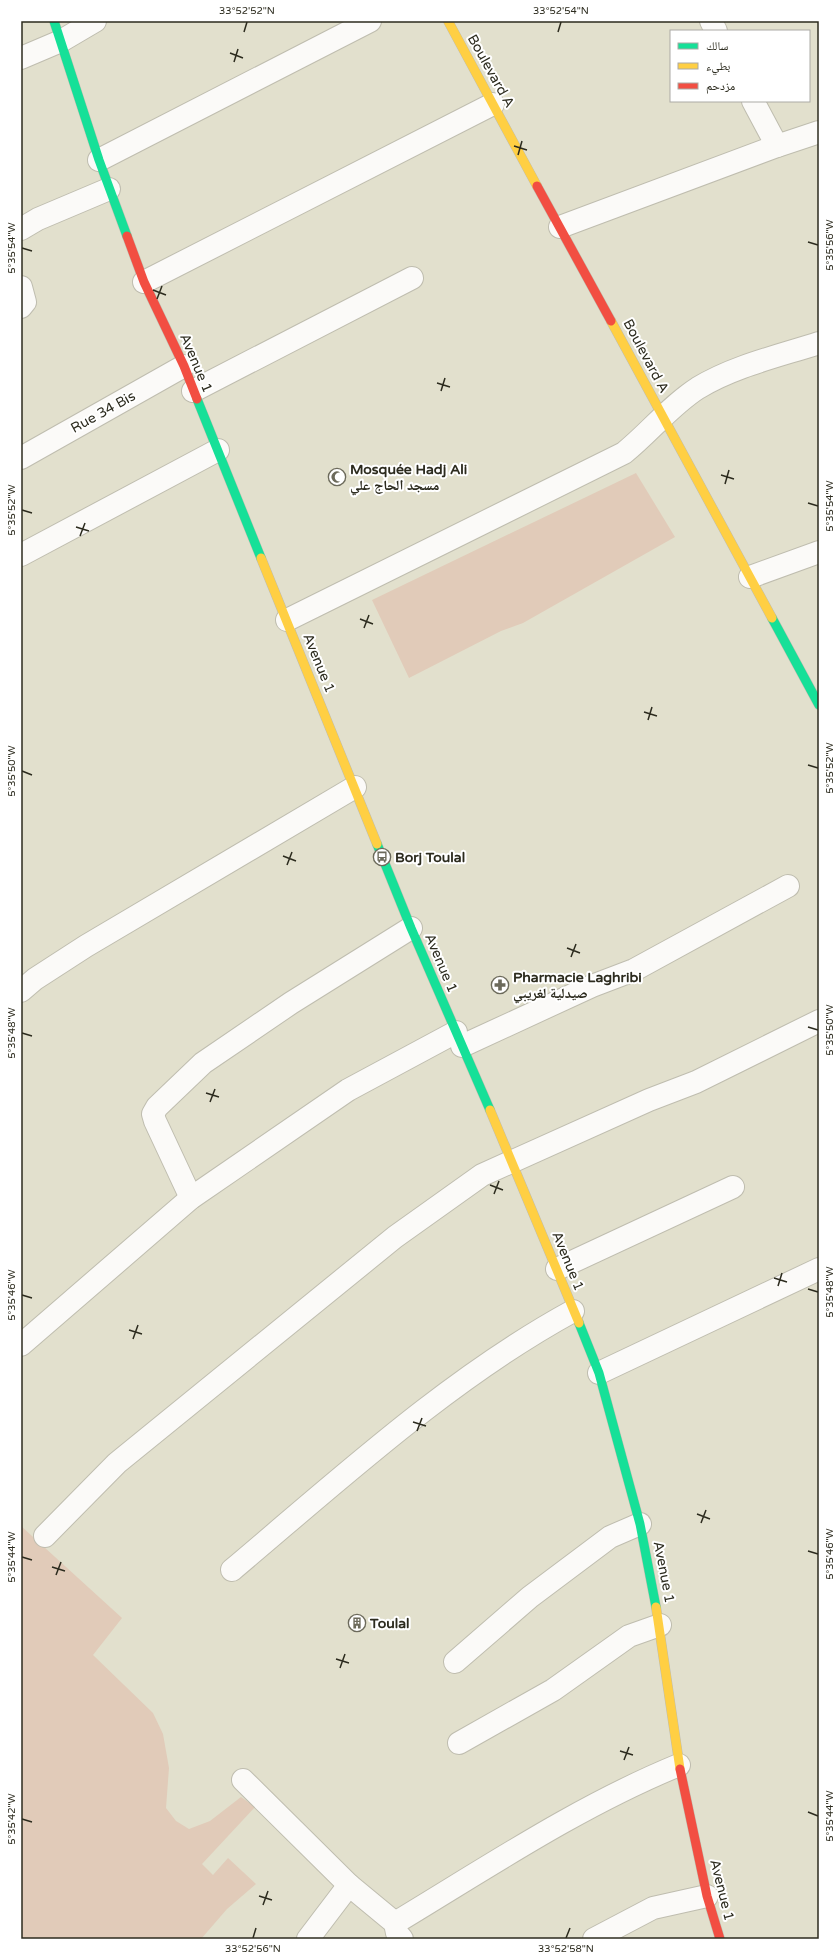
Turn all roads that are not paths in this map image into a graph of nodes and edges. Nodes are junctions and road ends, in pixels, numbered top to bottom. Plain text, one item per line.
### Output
1 (54, 21) edge
2 (95, 21) edge
3 (370, 21) edge
4 (448, 21) edge
5 (711, 21) edge
6 (716, 30) edge
7 (61, 41) junction
8 (21, 58) edge
9 (754, 102) edge
10 (493, 104) junction
11 (819, 132) edge
12 (776, 146) junction
13 (99, 160) junction
14 (109, 189) junction
15 (560, 227) junction
16 (21, 229) edge
17 (412, 278) dead end
18 (144, 282) junction
19 (21, 287) edge
20 (21, 307) edge
21 (819, 343) edge
22 (184, 366) junction
23 (193, 391) junction
24 (662, 416) junction
25 (218, 450) junction
26 (21, 458) edge
27 (819, 552) edge
28 (21, 555) edge
29 (750, 577) junction
30 (287, 620) junction
31 (819, 705) edge
32 (355, 787) junction
33 (788, 886) dead end
34 (411, 928) junction
35 (21, 991) edge
36 (819, 1021) edge
37 (459, 1039) junction
38 (512, 1160) junction
39 (733, 1187) dead end
40 (191, 1198) junction
41 (557, 1269) junction
42 (819, 1269) edge
43 (573, 1311) junction
44 (21, 1345) edge
45 (599, 1373) junction
46 (640, 1524) junction
47 (45, 1536) dead end
48 (232, 1570) dead end
49 (660, 1625) junction
50 (455, 1662) dead end
51 (459, 1743) dead end
52 (679, 1765) junction
53 (243, 1780) dead end
54 (349, 1885) junction
55 (707, 1896) junction
56 (399, 1931) edge
57 (308, 1939) edge
58 (594, 1939) edge
59 (720, 1939) edge

1 - 7 street, Avenue 1
2 - 7 street
3 - 13 street
4 - 10 street, Boulevard A
5 - 6 street
7 - 8 street
7 - 13 street, Avenue 1
9 - 12 street
10 - 15 street, Boulevard A
10 - 18 street
11 - 12 street
12 - 15 street
13 - 14 street, Avenue 1
14 - 16 street
14 - 18 street, Avenue 1
15 - 24 street, Boulevard A
17 - 23 street
18 - 22 street, Avenue 1
19 - 20 street
21 - 24 street
22 - 23 street, Avenue 1
22 - 26 street, Rue 34 Bis
23 - 25 street, Avenue 1
24 - 29 street, Boulevard A
24 - 30 street
25 - 28 street
25 - 30 street, Avenue 1
27 - 29 street
29 - 31 street, Boulevard A
30 - 32 street, Avenue 1
32 - 34 street, Avenue 1
32 - 35 street
33 - 37 street
34 - 37 street, Avenue 1
34 - 40 street
36 - 38 street
37 - 38 street, Avenue 1
37 - 40 street
38 - 41 street, Avenue 1
38 - 47 street
39 - 41 street
40 - 44 street
41 - 43 street, Avenue 1
42 - 45 street
43 - 45 street, Avenue 1
43 - 48 street
45 - 46 street, Avenue 1
46 - 49 street, Avenue 1
46 - 50 street
49 - 51 street
49 - 52 street, Avenue 1
52 - 55 street, Avenue 1
52 - 56 street
53 - 54 street
54 - 56 street
54 - 57 street
55 - 58 street
55 - 59 street, Avenue 1

